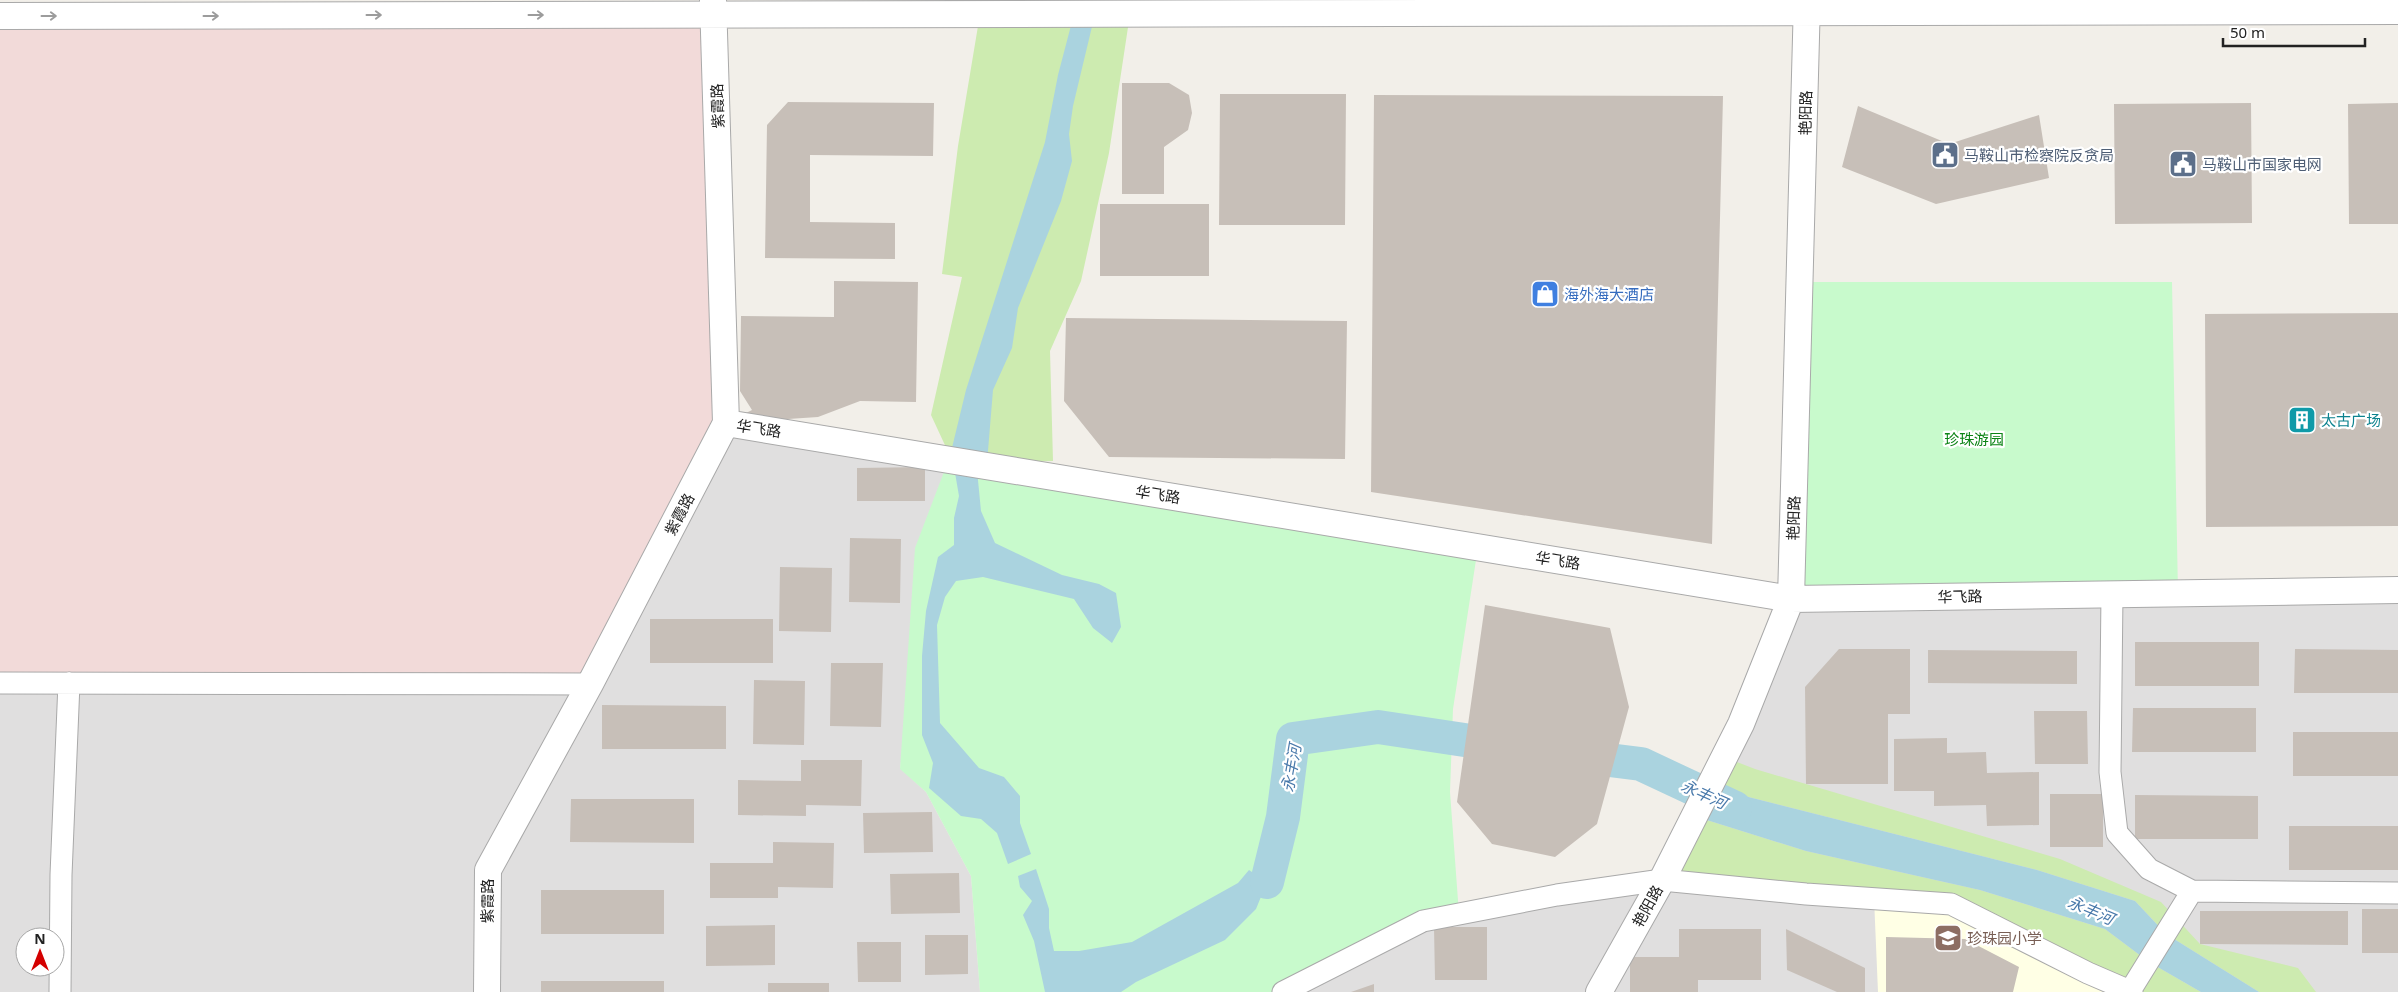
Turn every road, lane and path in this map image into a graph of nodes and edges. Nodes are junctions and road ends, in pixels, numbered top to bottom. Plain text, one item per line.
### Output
1 (1807, 6) edge
2 (714, 7) edge
3 (2398, 11) edge
4 (0, 16) edge
5 (726, 423) junction
6 (2398, 590) edge
7 (2112, 594) junction
8 (1791, 599) junction
9 (0, 683) edge
10 (69, 683) junction
11 (590, 684) junction
12 (1662, 880) junction
13 (2192, 891) junction
14 (2398, 893) edge
15 (60, 992) edge
16 (487, 992) edge
17 (1283, 992) edge
18 (1600, 992) edge
19 (2131, 992) edge

1 - 2 street
1 - 3 street
1 - 8 street, 艳阳路
4 -> 2 street
2 - 5 street, 紫霞路
5 - 8 street, 华飞路
5 - 11 street, 紫霞路
6 - 7 street, 华飞路
7 - 8 street, 华飞路
7 - 13 street
8 - 12 street, 艳阳路
9 - 10 street
10 - 11 street
10 - 15 street
11 - 16 street, 紫霞路
12 - 17 street
12 - 18 street, 艳阳路
12 - 19 street
13 - 14 street
13 - 19 street

